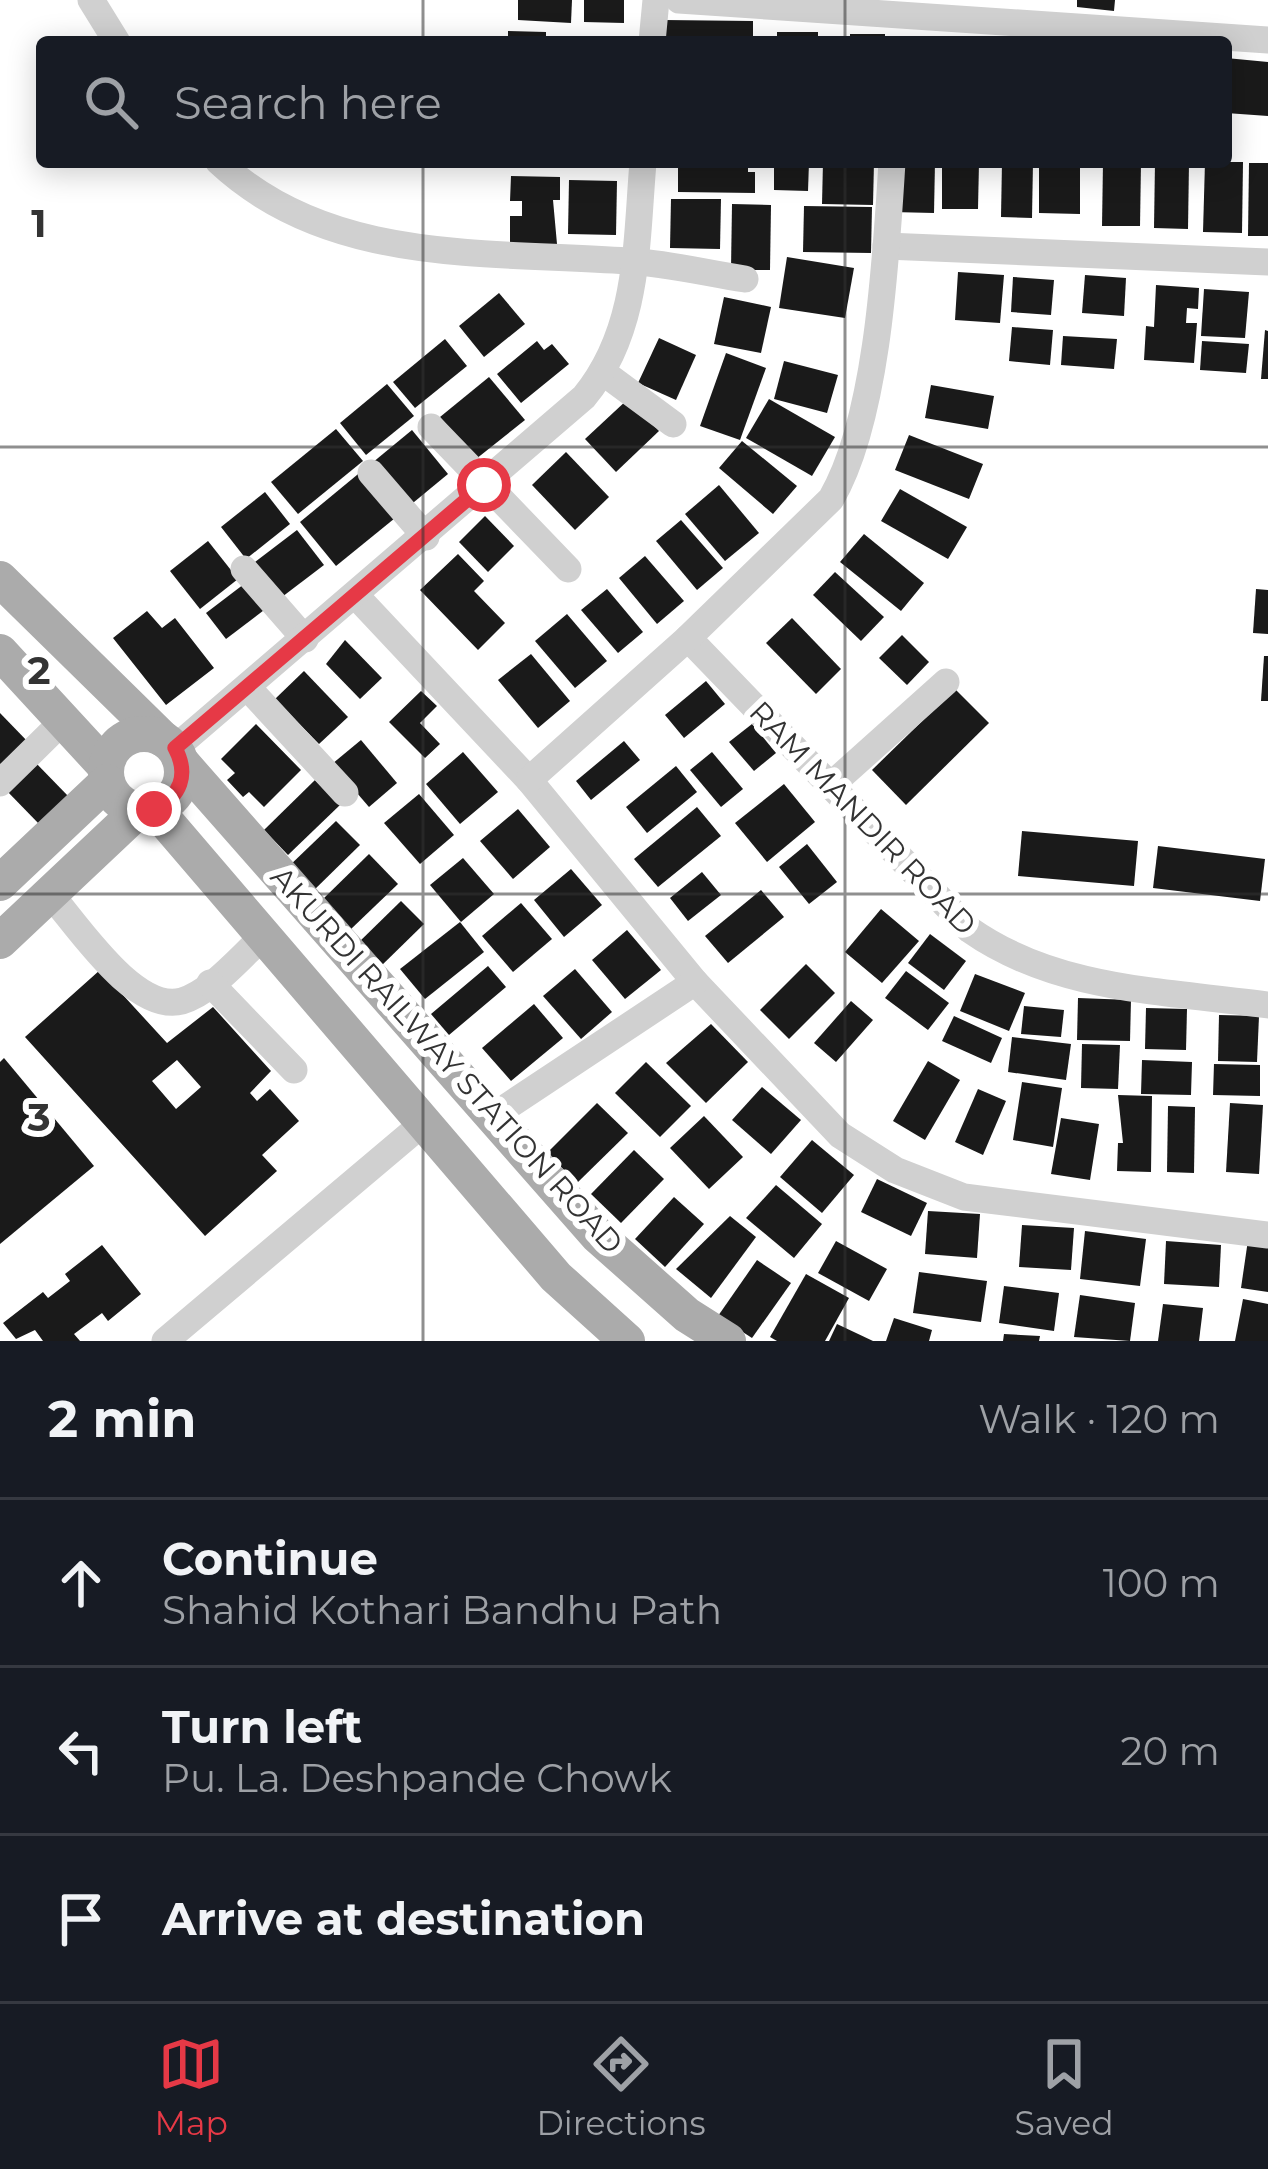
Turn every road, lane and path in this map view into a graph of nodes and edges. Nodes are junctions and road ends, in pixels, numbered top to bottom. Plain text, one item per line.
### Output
1 (91, 0) edge
2 (656, 0) edge
3 (679, 0) edge
4 (901, 29) edge
5 (113, 36) edge
6 (653, 36) edge
7 (1135, 36) edge
8 (1232, 39) edge
9 (1268, 40) edge
10 (226, 168) edge
11 (643, 168) edge
12 (892, 168) edge
13 (886, 246) junction
14 (635, 261) junction
15 (1268, 262) edge
16 (745, 279) dead end
17 (604, 373) junction
18 (673, 424) dead end
19 (431, 427) dead end
20 (371, 472) dead end
21 (484, 485) junction
22 (426, 537) junction
23 (244, 569) dead end
24 (568, 569) dead end
25 (0, 579) edge
26 (358, 597) junction
27 (688, 638) junction
28 (305, 639) junction
29 (3, 662) edge
30 (946, 682) dead end
31 (248, 688) junction
32 (63, 721) junction
33 (173, 750) junction
34 (106, 775) junction
35 (529, 780) junction
36 (0, 784) edge
37 (830, 786) junction
38 (345, 793) dead end
39 (147, 809) junction
40 (0, 883) edge
41 (50, 894) junction
42 (263, 938) junction
43 (0, 941) edge
44 (694, 982) junction
45 (210, 983) junction
46 (1268, 1005) edge
47 (294, 1070) dead end
48 (493, 1116) junction
49 (422, 1125) junction
50 (1268, 1235) edge
51 (165, 1341) edge
52 (627, 1341) edge
53 (728, 1341) edge

1 - 5 street
2 - 6 street
3 - 4 street
4 - 7 street
8 - 9 street
10 - 14 street
11 - 14 street
12 - 13 street
13 - 15 street
13 - 27 street
14 - 16 street
14 - 17 street
17 - 18 street
17 - 21 street
19 - 21 street
20 - 22 street
21 - 22 street
21 - 24 street
22 - 26 street
23 - 28 street
25 - 33 main road, AKURDI RAILWAY STATION ROAD
26 - 28 street
26 - 35 street
27 - 35 street
27 - 37 street, RAM MANDIR ROAD
28 - 31 street
29 - 32 main road
30 - 37 street
31 - 33 street
31 - 38 street
32 - 34 main road
32 - 36 street
33 - 34 main road
33 - 39 main road
33 - 48 main road, AKURDI RAILWAY STATION ROAD
34 - 39 main road
34 - 40 main road
35 - 44 street
37 - 46 street, RAM MANDIR ROAD
39 - 41 main road
39 - 42 main road, AKURDI RAILWAY STATION ROAD
41 - 43 main road
41 - 45 street
42 - 45 street
42 - 49 main road, AKURDI RAILWAY STATION ROAD
44 - 48 street
44 - 50 street
45 - 47 street
48 - 53 main road, AKURDI RAILWAY STATION ROAD
49 - 51 street
49 - 52 main road, AKURDI RAILWAY STATION ROAD

